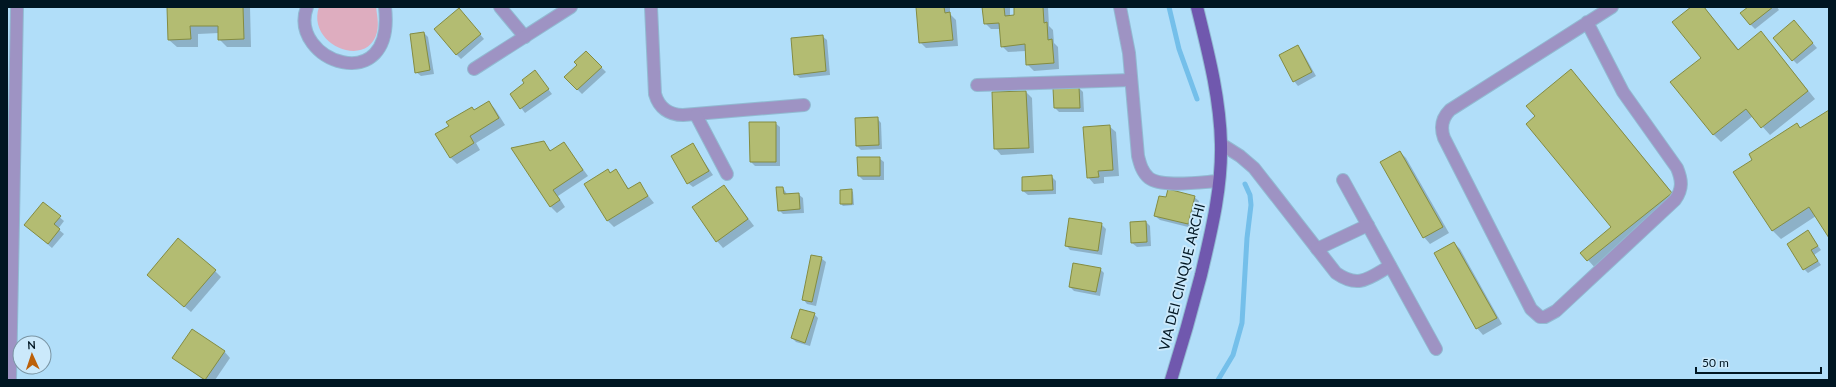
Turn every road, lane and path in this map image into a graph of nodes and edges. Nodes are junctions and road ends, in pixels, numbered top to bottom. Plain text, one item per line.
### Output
1 (17, 7) edge
2 (307, 7) edge
3 (385, 7) edge
4 (500, 7) edge
5 (571, 7) edge
6 (651, 7) edge
7 (1120, 7) edge
8 (1197, 7) edge
9 (1612, 7) edge
10 (1587, 22) junction
11 (525, 36) junction
12 (474, 69) dead end
13 (1131, 80) junction
14 (977, 85) dead end
15 (804, 105) dead end
16 (696, 115) junction
17 (1221, 144) junction
18 (727, 174) dead end
19 (1343, 180) dead end
20 (1219, 181) junction
21 (1368, 225) junction
22 (1317, 249) junction
23 (1390, 266) junction
24 (9, 305) edge
25 (1436, 349) dead end
26 (10, 380) edge
27 (1171, 380) edge

1 - 24 street
2 - 3 street
4 - 11 street
5 - 11 street
6 - 16 street
7 - 13 street, VIA DEI CINQUE ARCHI
8 - 17 main road, VIA DEI CINQUE ARCHI
9 - 10 street
10 - 10 street
11 - 12 street
13 - 14 street
13 - 20 street, VIA DEI CINQUE ARCHI
15 - 16 street
16 - 18 street
17 - 20 main road, VIA DEI CINQUE ARCHI
17 - 22 street
19 - 21 street
20 - 27 main road, VIA DEI CINQUE ARCHI
21 - 22 street
21 - 23 street
22 - 23 street
23 - 25 street
24 - 26 street

